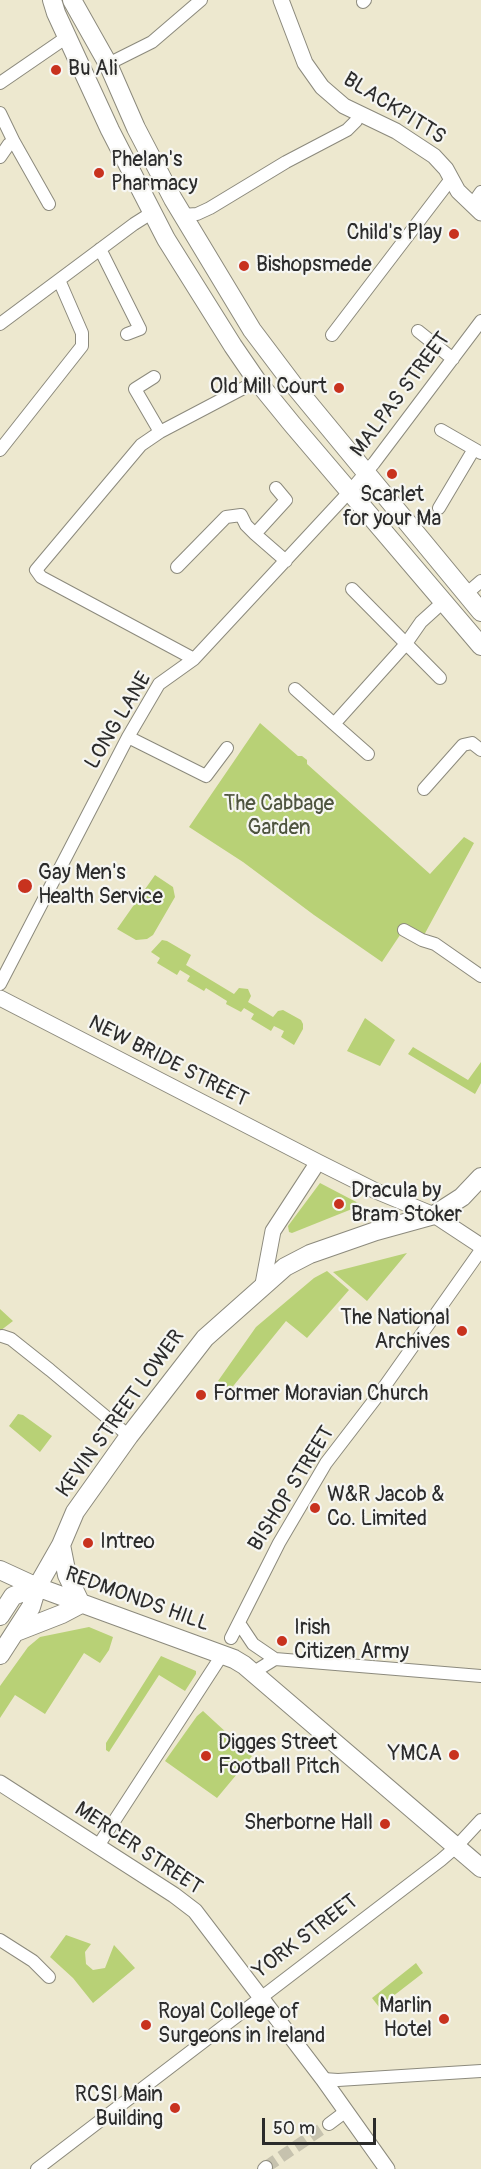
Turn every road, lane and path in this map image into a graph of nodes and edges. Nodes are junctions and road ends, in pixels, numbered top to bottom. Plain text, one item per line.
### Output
1 (52, 0) edge
2 (72, 0) edge
3 (201, 0) edge
4 (281, 0) edge
5 (67, 37) junction
6 (108, 64) junction
7 (0, 83) edge
8 (0, 113) edge
9 (359, 113) junction
10 (14, 142) junction
11 (0, 158) edge
12 (451, 179) junction
13 (478, 203) edge
14 (49, 204) dead end
15 (153, 212) junction
16 (182, 215) junction
17 (100, 249) junction
18 (59, 280) junction
19 (481, 321) edge
20 (0, 324) edge
21 (418, 332) dead end
22 (127, 334) dead end
23 (332, 335) dead end
24 (453, 358) junction
25 (154, 377) dead end
26 (257, 381) junction
27 (441, 430) dead end
28 (160, 432) junction
29 (0, 450) edge
30 (477, 451) edge
31 (367, 472) junction
32 (276, 488) dead end
33 (350, 491) junction
34 (439, 508) dead end
35 (255, 534) junction
36 (286, 561) junction
37 (177, 567) dead end
38 (481, 581) edge
39 (352, 589) dead end
40 (466, 594) junction
41 (442, 603) junction
42 (481, 612) edge
43 (405, 645) junction
44 (481, 646) edge
45 (194, 658) junction
46 (440, 678) dead end
47 (295, 689) dead end
48 (334, 724) junction
49 (128, 737) junction
50 (227, 748) dead end
51 (481, 750) edge
52 (368, 754) dead end
53 (424, 789) dead end
54 (404, 930) dead end
55 (481, 976) edge
56 (0, 984) edge
57 (0, 998) edge
58 (318, 1162) junction
59 (481, 1177) edge
60 (434, 1215) junction
61 (481, 1248) edge
62 (263, 1284) junction
63 (2, 1336) dead end
64 (129, 1436) junction
65 (61, 1545) junction
66 (0, 1570) edge
67 (37, 1587) junction
68 (81, 1604) junction
69 (0, 1616) edge
70 (239, 1623) junction
71 (16, 1632) junction
72 (231, 1638) dead end
73 (0, 1655) edge
74 (222, 1655) junction
75 (275, 1659) junction
76 (254, 1672) junction
77 (481, 1676) edge
78 (0, 1783) edge
79 (481, 1820) edge
80 (98, 1846) junction
81 (456, 1847) junction
82 (481, 1868) edge
83 (0, 1940) edge
84 (49, 1977) dead end
85 (260, 1996) junction
86 (481, 2071) edge
87 (323, 2079) junction
88 (345, 2112) junction
89 (329, 2124) tunnel mouth
90 (38, 2169) edge
91 (387, 2169) edge

1 - 5 main road
2 - 6 main road
3 - 6 street
4 - 9 street, BLACKPITTS
5 - 7 street
5 - 15 main road
6 - 16 main road
8 - 10 street
9 - 12 street, BLACKPITTS
9 - 16 street
10 - 11 street
10 - 14 street
12 - 13 street, BLACKPITTS
12 - 23 street
15 - 17 street
15 - 26 main road
16 - 31 main road
17 - 18 street
17 - 22 street
18 - 20 street
18 - 29 street
19 - 24 street, MALPAS STREET
21 - 24 street
24 - 31 street, MALPAS STREET
25 - 28 street
26 - 28 street
26 - 33 main road
27 - 30 street
28 - 45 street
30 - 34 street
31 - 33 street, MALPAS STREET
31 - 40 main road
32 - 35 street
33 - 36 street, LONG LANE
33 - 41 main road
35 - 36 street
35 - 37 street
36 - 45 street, LONG LANE
38 - 40 street
39 - 43 street
40 - 42 main road
41 - 43 street
41 - 44 main road
43 - 46 street
43 - 48 street
45 - 49 street, LONG LANE
47 - 48 street
48 - 52 street
49 - 50 street
49 - 56 street, LONG LANE
51 - 53 street
54 - 55 street
57 - 58 street, NEW BRIDE STREET
58 - 60 street, NEW BRIDE STREET
58 - 62 street
59 - 60 main road, KEVIN STREET LOWER
60 - 61 street, NEW BRIDE STREET
60 - 62 main road, KEVIN STREET LOWER
61 - 70 street, BISHOP STREET
62 - 64 main road, KEVIN STREET LOWER
63 - 64 street
64 - 65 main road, KEVIN STREET LOWER
65 - 67 main road, KEVIN STREET LOWER
65 - 68 main road
66 - 67 main road, REDMONDS HILL
67 - 68 main road, REDMONDS HILL
67 - 69 main road
67 - 71 main road, KEVIN STREET LOWER
68 - 71 main road
68 - 74 main road, REDMONDS HILL
70 - 72 street, BISHOP STREET
70 - 75 street
71 - 73 main road, KEVIN STREET LOWER
74 - 76 main road, REDMONDS HILL
74 - 80 street
75 - 76 street
75 - 77 street
76 - 81 main road, REDMONDS HILL
78 - 80 street, MERCER STREET
79 - 81 street, YORK STREET
80 - 85 street, MERCER STREET
81 - 82 main road, REDMONDS HILL
81 - 85 street, YORK STREET
83 - 84 street
85 - 87 street, MERCER STREET
85 - 90 street, YORK STREET
86 - 87 street
87 - 88 street, MERCER STREET
88 - 89 street
88 - 91 street, MERCER STREET

